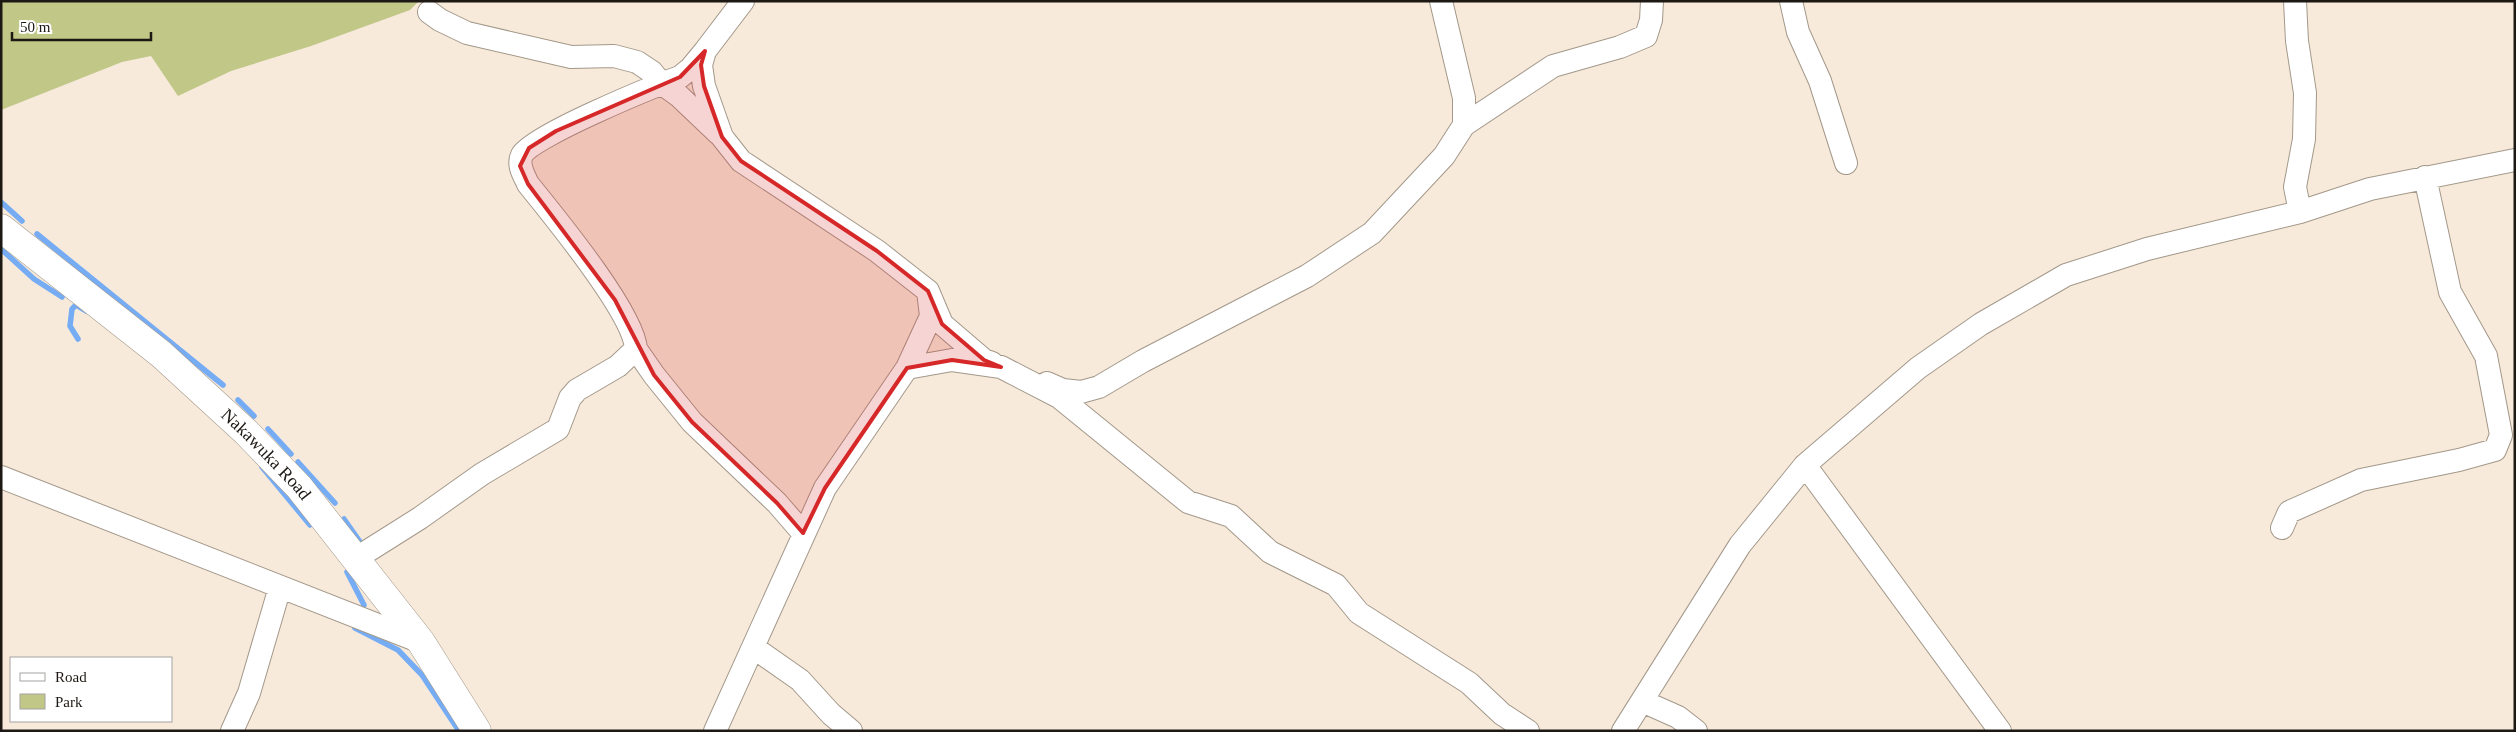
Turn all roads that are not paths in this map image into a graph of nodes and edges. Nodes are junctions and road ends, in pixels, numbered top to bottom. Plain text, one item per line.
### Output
1 (743, 1) edge
2 (1441, 1) edge
3 (1652, 1) edge
4 (1791, 1) edge
5 (2295, 1) edge
6 (430, 12) dead end
7 (705, 51) junction
8 (661, 83) junction
9 (1464, 125) junction
10 (722, 137) junction
11 (2515, 160) edge
12 (1846, 163) dead end
13 (2425, 177) junction
14 (2300, 212) junction
15 (1, 228) edge
16 (928, 291) junction
17 (636, 348) junction
18 (1001, 367) junction
19 (907, 368) junction
20 (1805, 465) junction
21 (1, 477) edge
22 (2282, 528) dead end
23 (803, 534) junction
24 (356, 559) junction
25 (280, 587) junction
26 (421, 642) junction
27 (753, 647) junction
28 (1642, 701) junction
29 (232, 731) edge
30 (477, 731) edge
31 (715, 731) edge
32 (852, 731) edge
33 (1528, 731) edge
34 (1623, 731) edge
35 (1696, 731) edge
36 (2000, 731) edge

1 - 7 street
2 - 9 street
3 - 9 street
4 - 12 street
5 - 14 street
6 - 8 street
7 - 8 street
7 - 10 street
8 - 10 street
8 - 17 street
9 - 18 street
10 - 16 street
11 - 13 street
13 - 14 street
13 - 22 street
14 - 20 street
15 - 24 main road, Nakawuka Road
16 - 18 street
16 - 19 street
17 - 23 street
17 - 24 street
18 - 19 street
18 - 33 street
19 - 23 street
20 - 28 street
20 - 36 street
21 - 25 street
23 - 27 street
24 - 26 main road, Nakawuka Road
25 - 26 street
25 - 29 street
26 - 30 main road, Nakawuka Road
27 - 31 street
27 - 32 street
28 - 34 street
28 - 35 street

